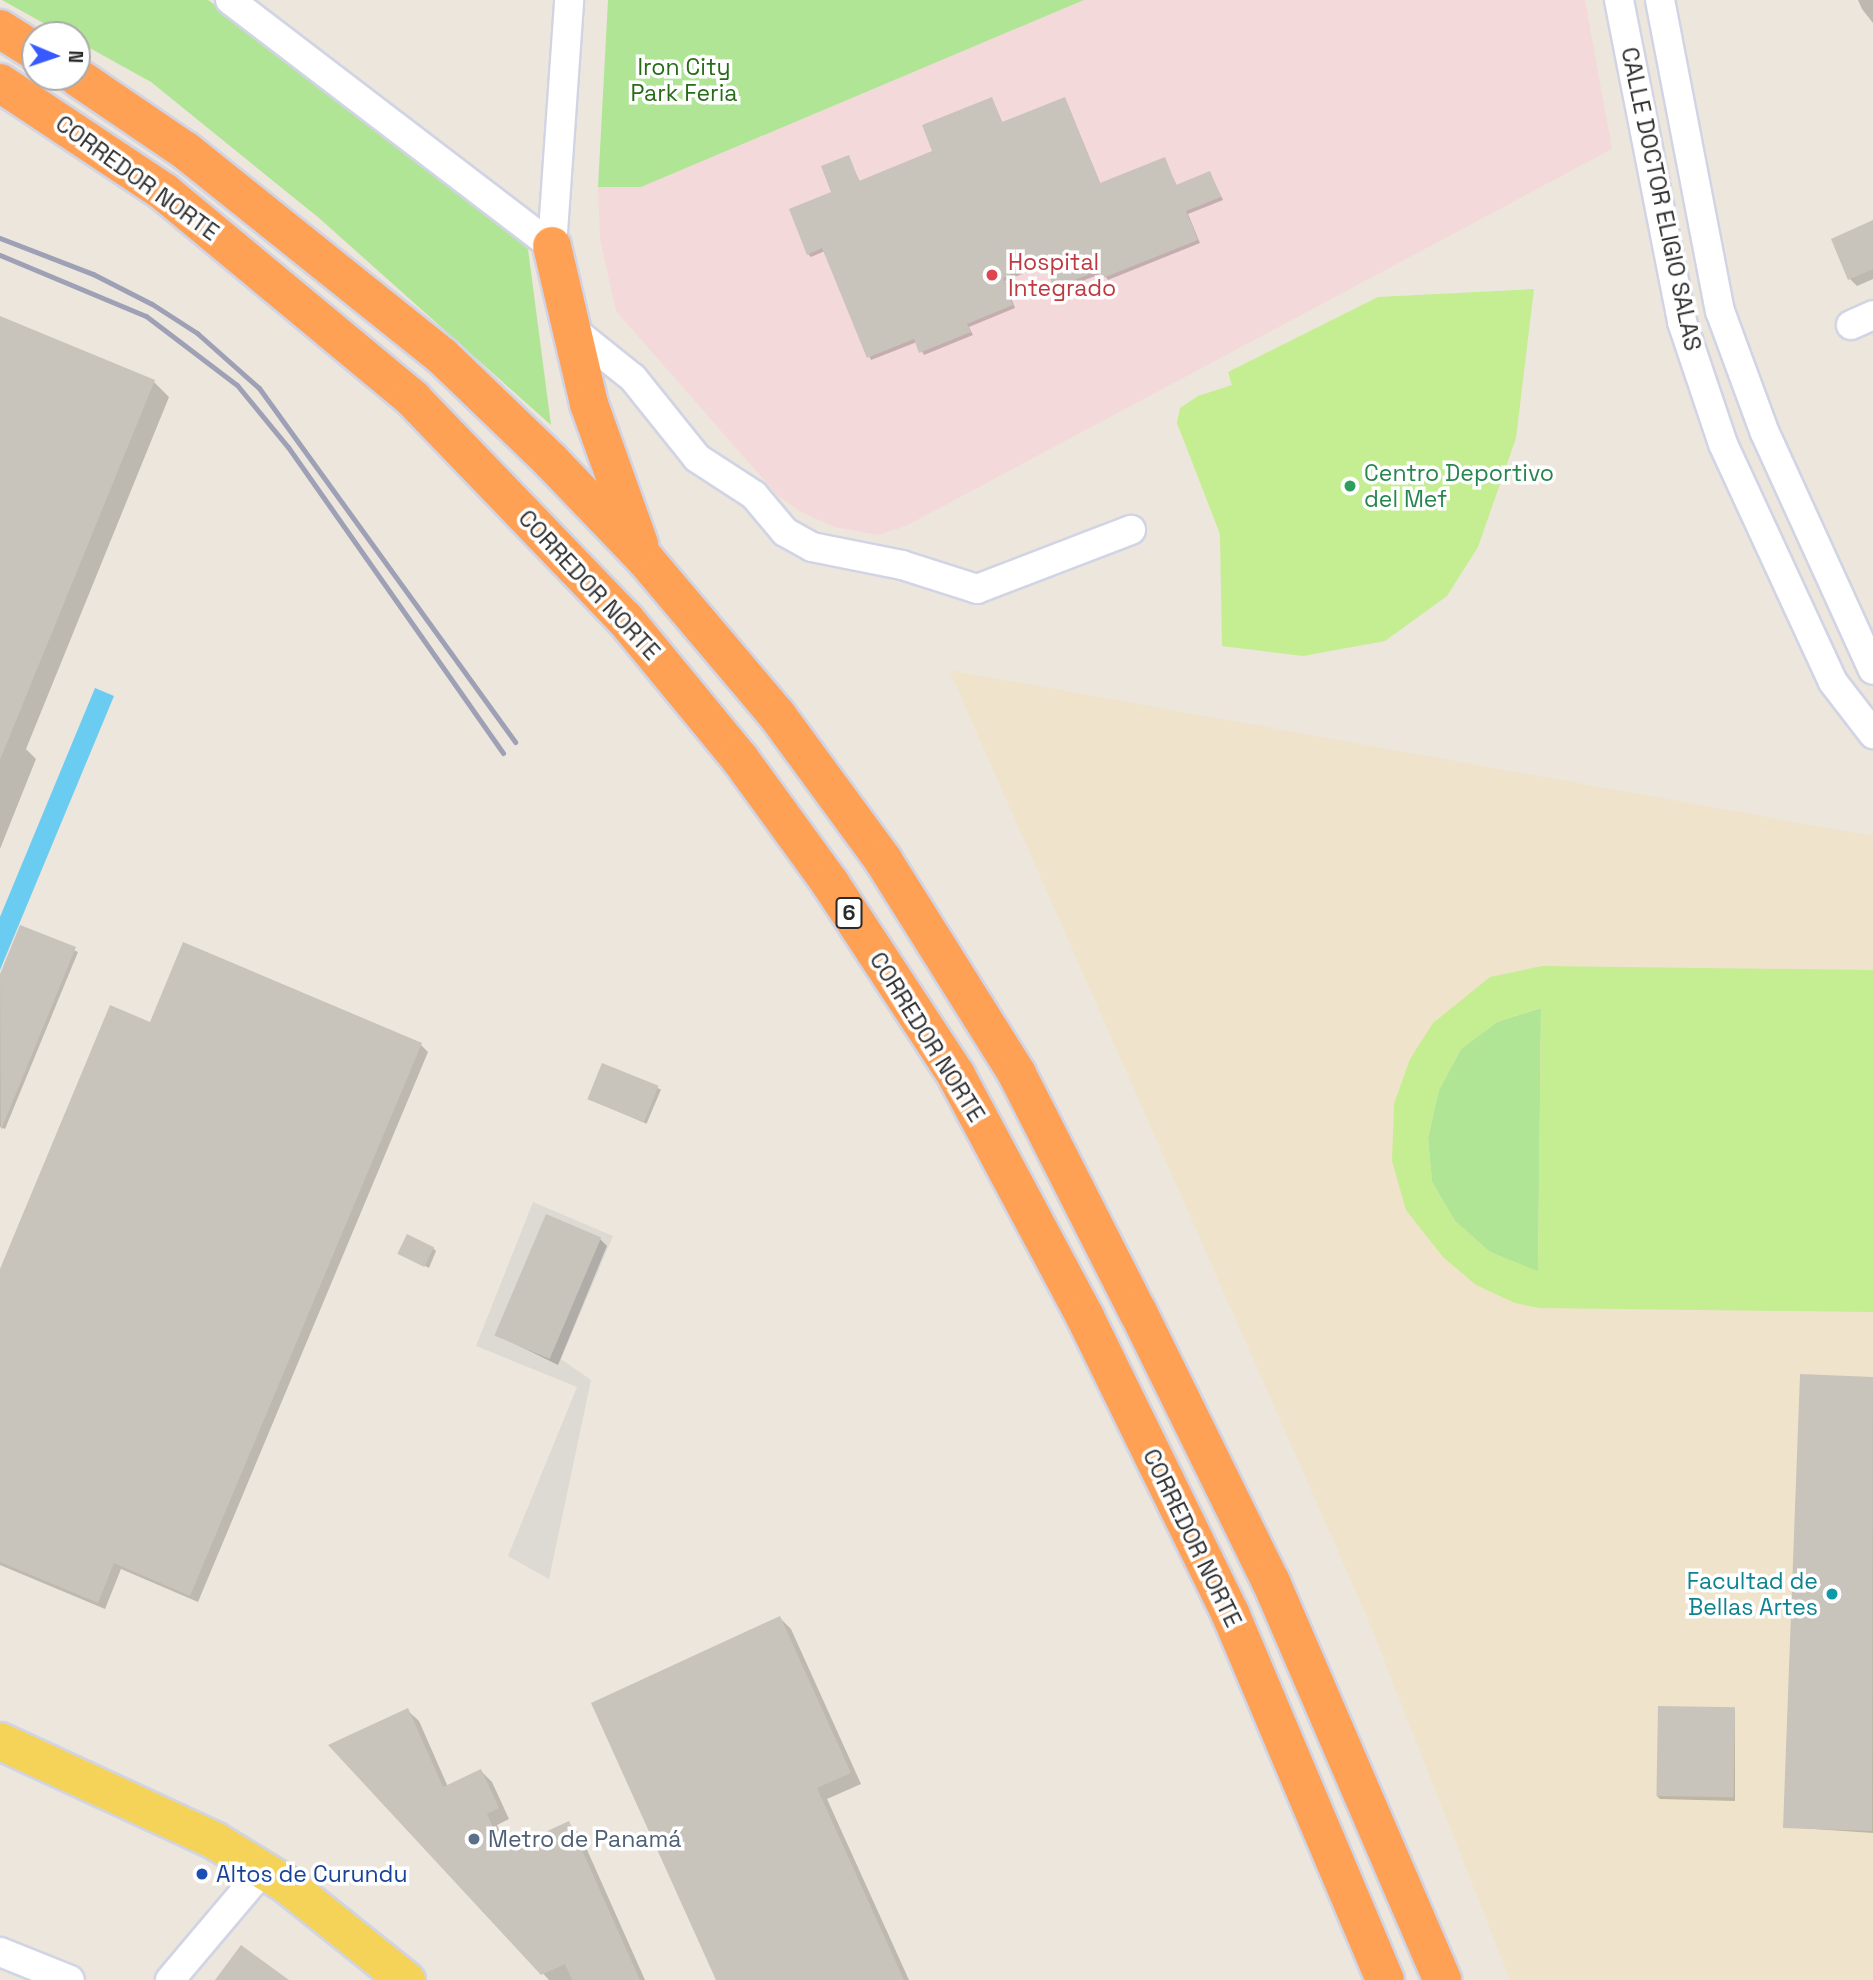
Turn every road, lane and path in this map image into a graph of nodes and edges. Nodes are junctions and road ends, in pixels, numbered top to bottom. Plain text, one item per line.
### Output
1 (230, 0) edge
2 (569, 0) edge
3 (1619, 0) edge
4 (1660, 0) edge
5 (0, 29) edge
6 (21, 42) edge
7 (0, 83) edge
8 (91, 86) edge
9 (552, 246) junction
10 (568, 326) junction
11 (1131, 530) dead end
12 (645, 559) junction
13 (1873, 670) edge
14 (1873, 734) edge
15 (0, 1741) edge
16 (263, 1870) junction
17 (0, 1952) edge
18 (70, 1980) edge
19 (170, 1980) edge
20 (406, 1980) edge
21 (1385, 1980) edge
22 (1441, 1980) edge

1 - 9 street
2 - 9 street
3 - 14 street, CALLE DOCTOR ELIGIO SALAS
4 - 13 street, CALLE DOCTOR ELIGIO SALAS
5 - 6 highway
7 - 21 highway, CORREDOR NORTE / 6
8 - 12 highway, CORREDOR NORTE
9 - 10 highway
10 - 11 street
10 - 12 highway
12 - 22 highway, CORREDOR NORTE
15 - 16 main road
16 - 19 street
16 - 20 main road
17 - 18 street

